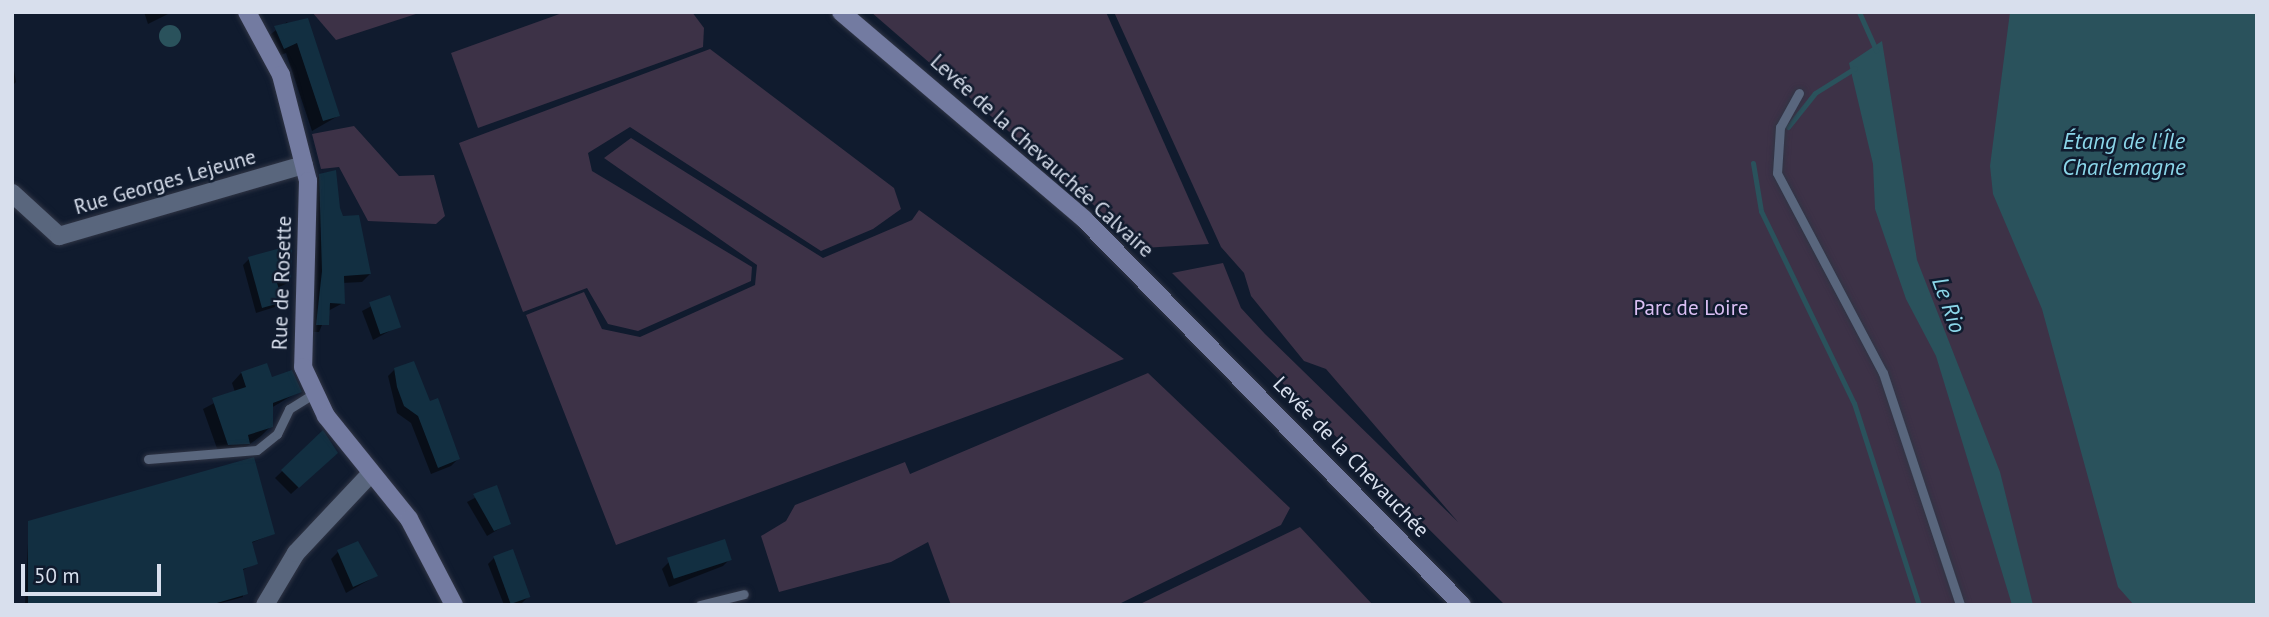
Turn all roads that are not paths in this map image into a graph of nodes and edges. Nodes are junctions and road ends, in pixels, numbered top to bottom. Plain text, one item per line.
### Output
1 (247, 12) edge
2 (841, 12) edge
3 (1799, 93) dead end
4 (304, 165) junction
5 (12, 193) edge
6 (1208, 341) joint
7 (315, 393) junction
8 (148, 458) dead end
9 (371, 473) junction
10 (744, 594) dead end
11 (265, 605) edge
12 (454, 605) edge
13 (700, 605) edge
14 (1462, 605) edge
15 (1959, 605) edge

1 - 4 street, Rue de Rosette
2 - 6 street, Levée de la Chevauchée Calvaire
3 - 15 lane
4 - 5 street, Rue Georges Lejeune
4 - 7 street, Rue de Rosette
6 - 14 street, Levée de la Chevauchée
7 - 8 lane
7 - 9 street, Rue de Rosette
9 - 11 street
9 - 12 street, Rue de Rosette
10 - 13 lane

